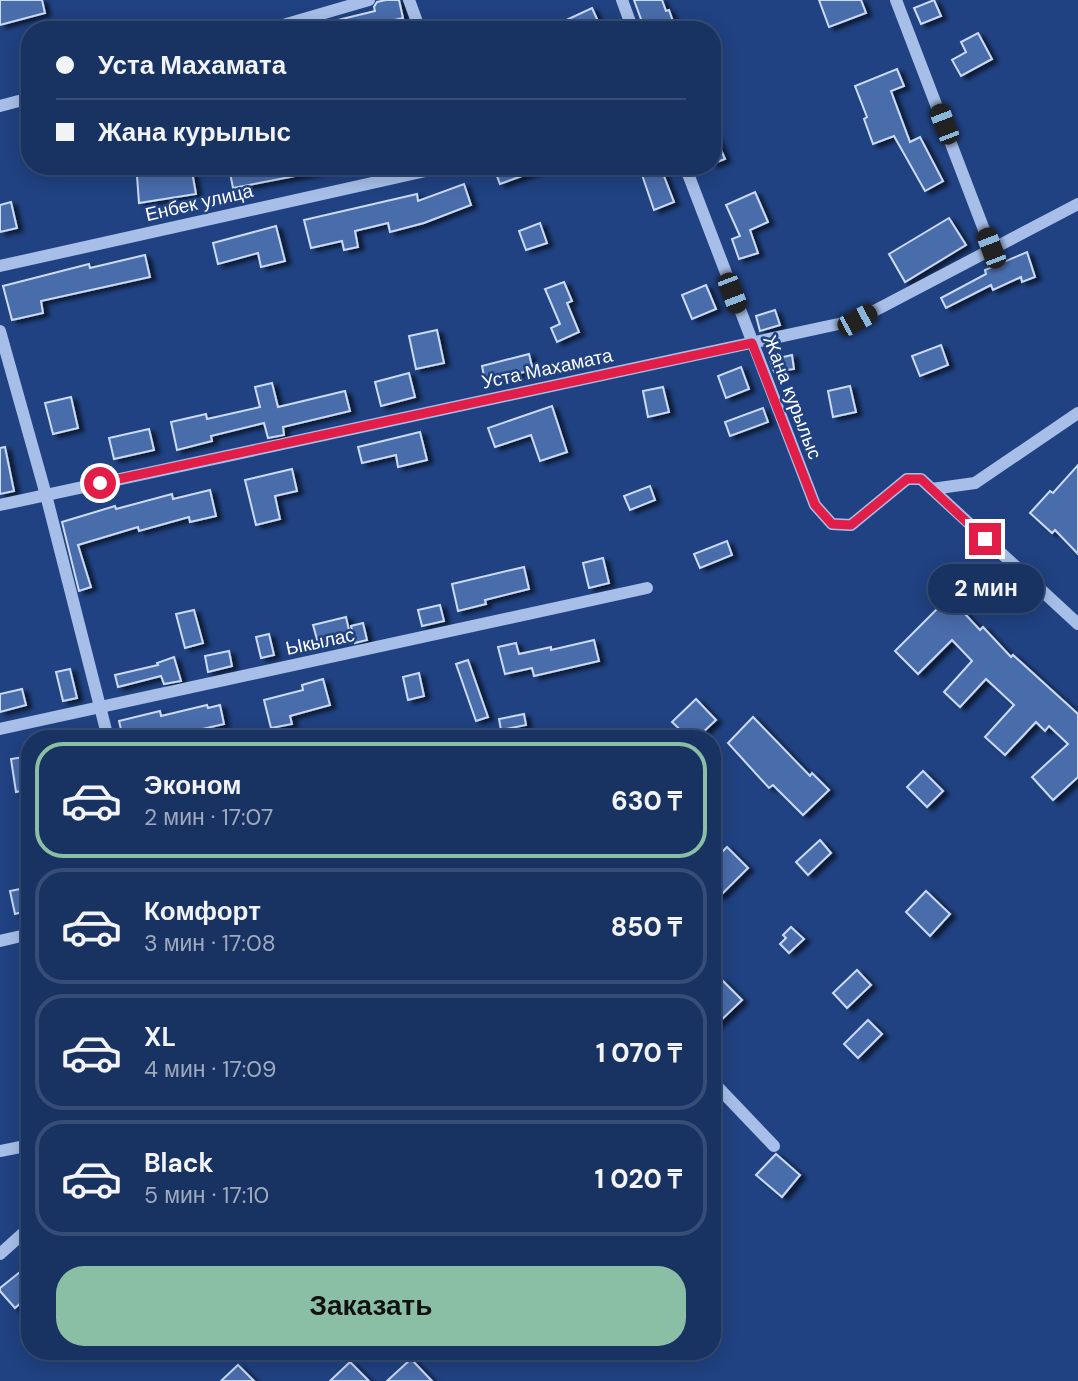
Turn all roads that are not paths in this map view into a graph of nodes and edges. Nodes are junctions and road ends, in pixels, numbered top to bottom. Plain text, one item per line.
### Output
1 (369, 0) edge
2 (409, 0) edge
3 (622, 0) edge
4 (896, 0) edge
5 (297, 21) edge
6 (417, 21) edge
7 (630, 21) edge
8 (21, 100) edge
9 (0, 106) edge
10 (408, 175) edge
11 (688, 175) edge
12 (1078, 204) edge
13 (991, 248) junction
14 (0, 266) edge
15 (0, 331) edge
16 (752, 343) junction
17 (1078, 413) edge
18 (932, 489) junction
19 (46, 495) junction
20 (0, 505) edge
21 (647, 588) dead end
22 (1078, 624) edge
23 (100, 709) junction
24 (0, 729) edge
25 (106, 730) edge
26 (21, 936) edge
27 (0, 940) edge
28 (721, 1090) edge
29 (774, 1146) dead end
30 (21, 1147) edge
31 (0, 1151) edge
32 (21, 1235) edge
33 (0, 1254) edge

1 - 5 street
2 - 6 street
3 - 7 street
4 - 13 street
8 - 9 street
10 - 14 street, Енбек улица
11 - 16 street, Жана курылыс
12 - 13 street, Уста Махамата
13 - 16 street, Уста Махамата
15 - 19 street
16 - 18 street, Жана курылыс
16 - 19 street, Уста Махамата
17 - 18 street, Жана курылыс
18 - 22 street
19 - 20 street, Уста Махамата
19 - 23 street
21 - 23 street, Ыкылас
23 - 24 street, Ыкылас
23 - 25 street
26 - 27 street
28 - 29 street
30 - 31 street
32 - 33 street

